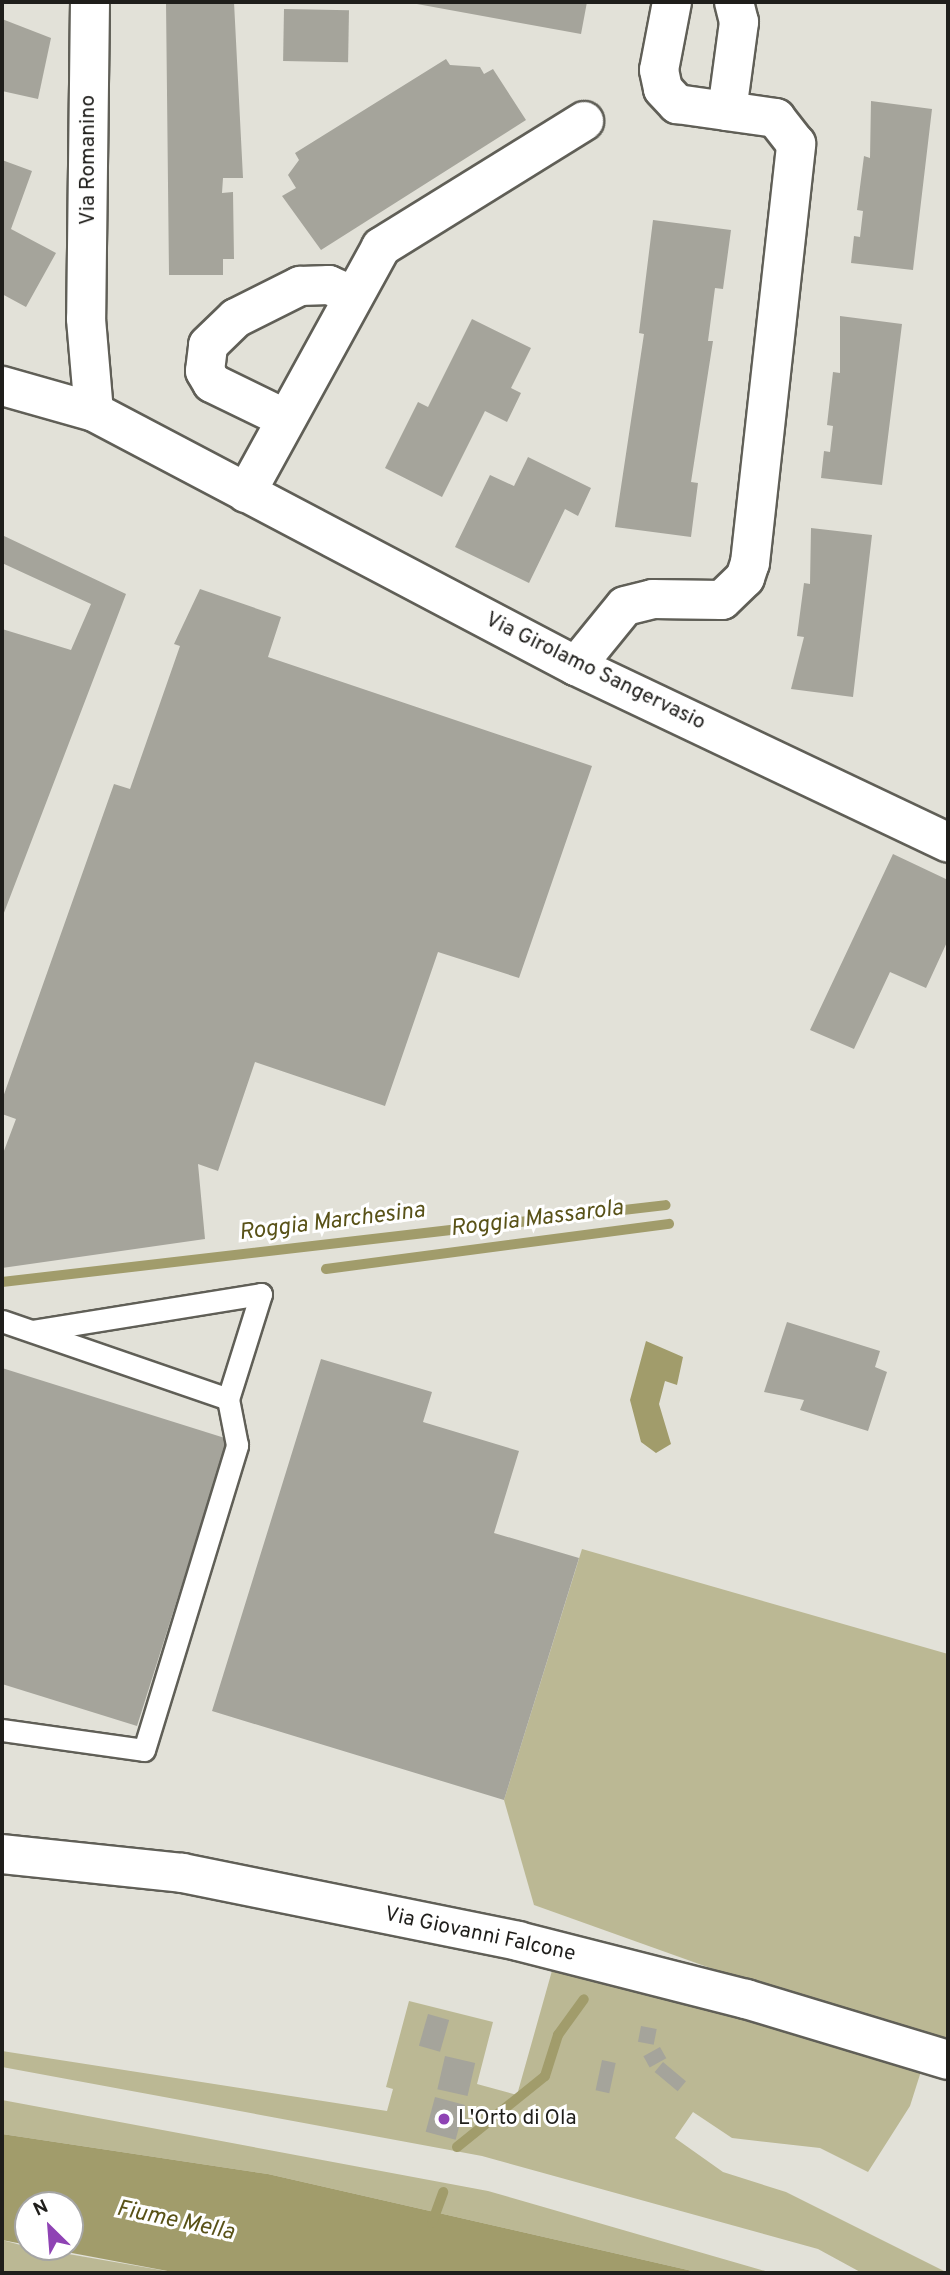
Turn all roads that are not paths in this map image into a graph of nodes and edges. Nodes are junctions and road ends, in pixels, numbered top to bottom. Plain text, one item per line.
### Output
1 (90, 2) edge
2 (672, 2) edge
3 (734, 2) edge
4 (727, 111) junction
5 (584, 121) dead end
6 (351, 295) junction
7 (86, 319) junction
8 (2, 386) edge
9 (48, 395) junction
10 (94, 412) junction
11 (286, 419) junction
12 (246, 493) junction
13 (576, 666) junction
14 (948, 843) edge
15 (2, 1321) edge
16 (33, 1331) junction
17 (228, 1399) junction
18 (2, 1730) edge
19 (2, 1854) edge
20 (948, 2060) edge

1 - 7 street, Via Romanino
2 - 4 street
3 - 4 street
4 - 13 street
5 - 6 street
6 - 11 street
6 - 11 street
7 - 9 street, Via Romanino
7 - 10 street, Via Romanino
8 - 9 street, Via Girolamo Sangervasio
9 - 10 street, Via Girolamo Sangervasio
10 - 12 street, Via Girolamo Sangervasio
11 - 12 street
12 - 13 street, Via Girolamo Sangervasio
13 - 14 street, Via Girolamo Sangervasio
15 - 16 lane
16 - 17 lane
16 - 17 lane
17 - 18 lane
19 - 20 street, Via Giovanni Falcone

